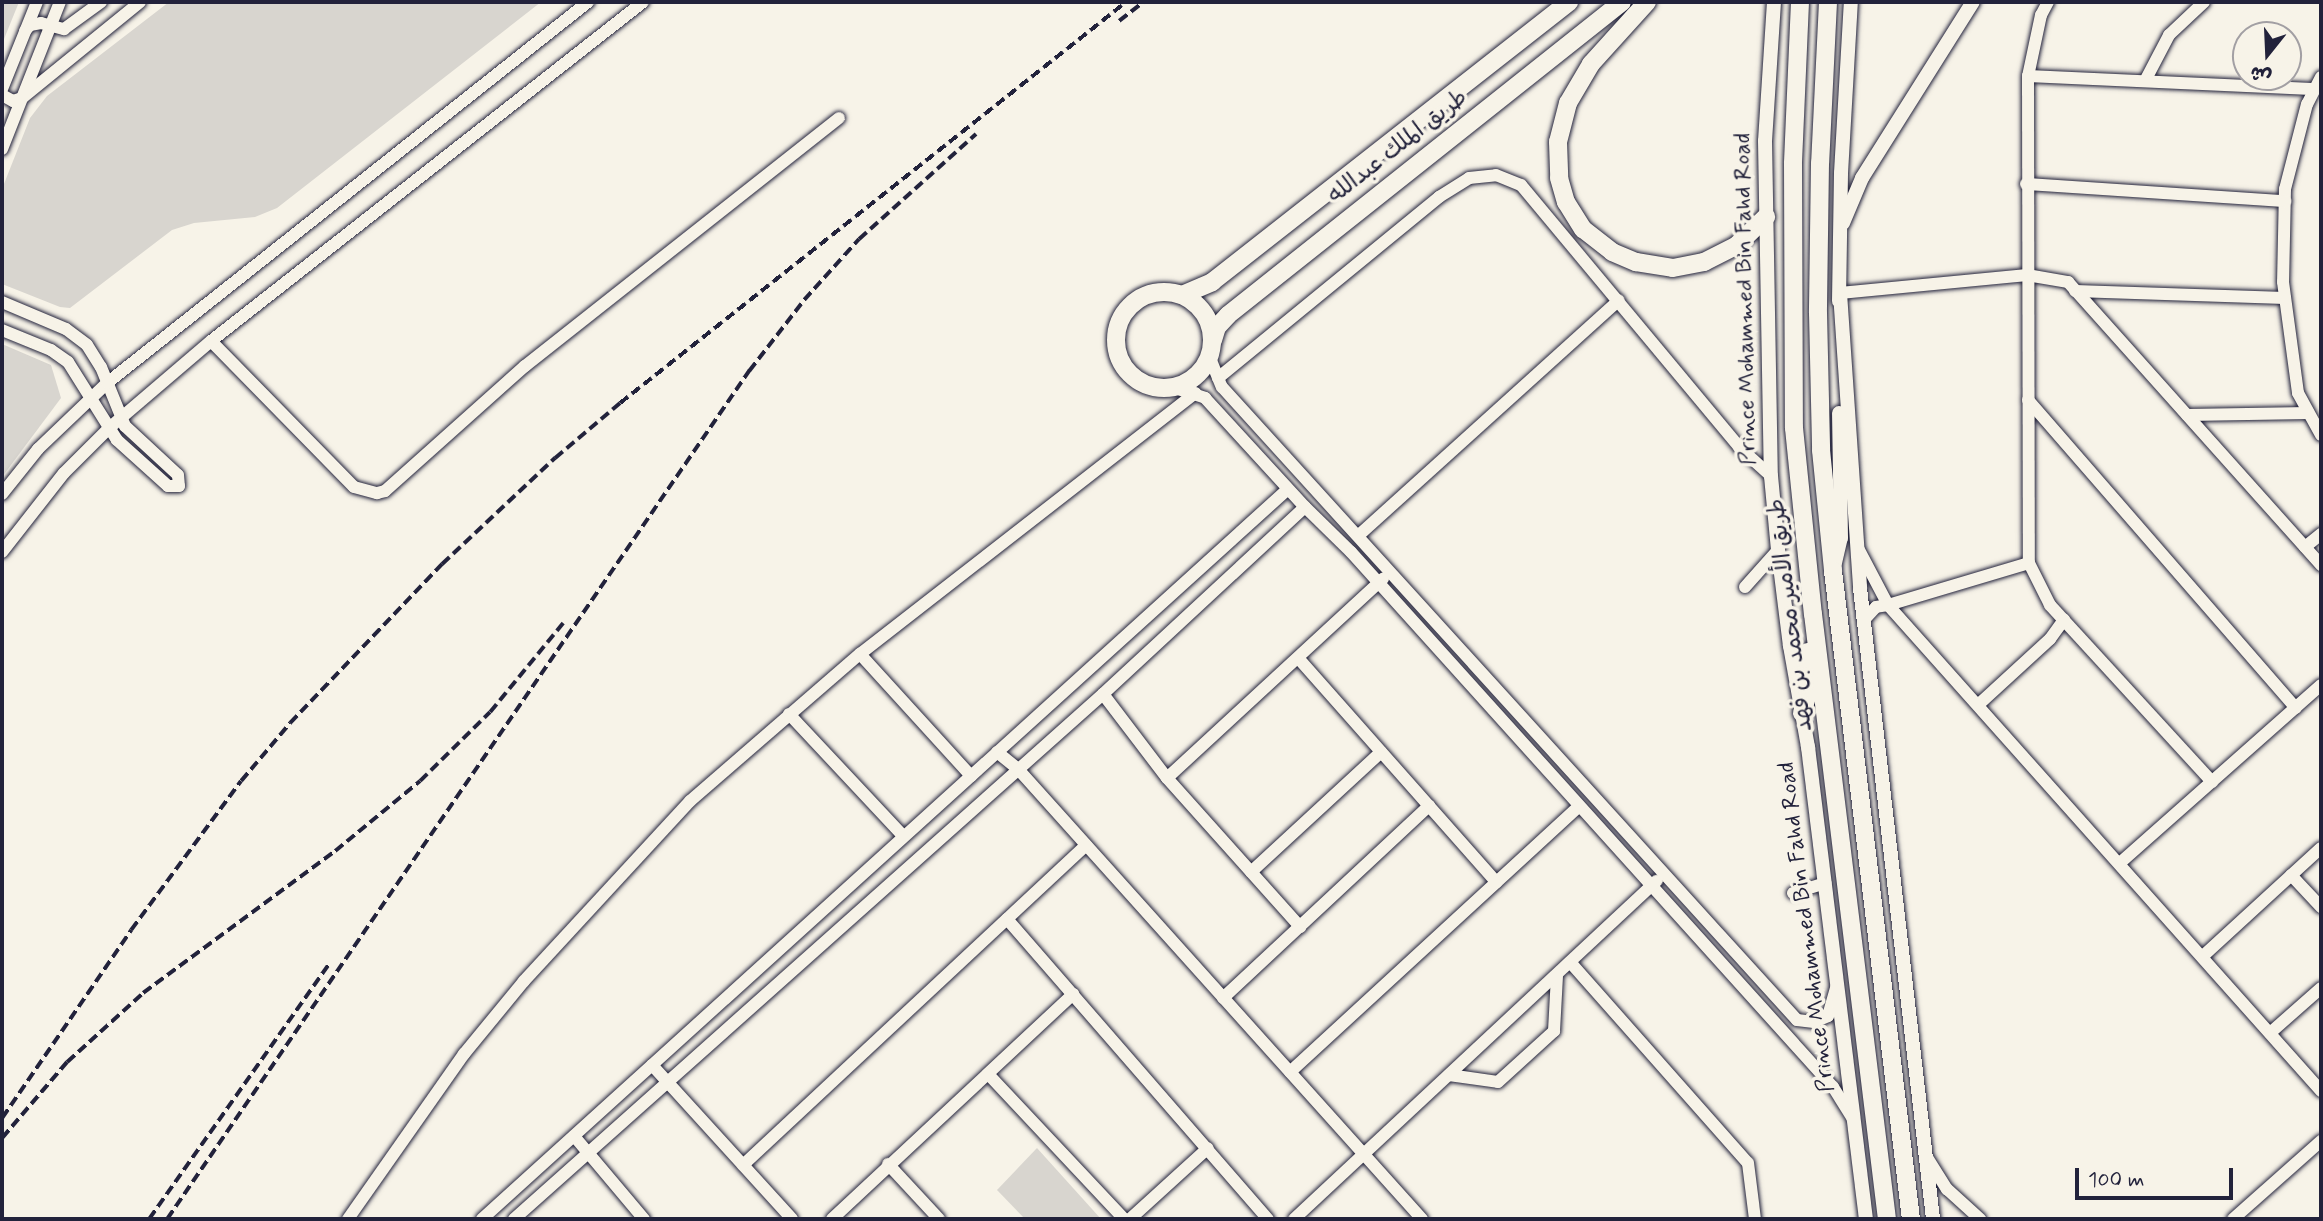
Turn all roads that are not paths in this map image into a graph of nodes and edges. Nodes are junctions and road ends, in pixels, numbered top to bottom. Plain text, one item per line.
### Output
1 (37, 2) edge
2 (60, 2) edge
3 (101, 2) edge
4 (140, 2) edge
5 (588, 2) edge
6 (643, 2) edge
7 (1569, 2) edge
8 (1622, 2) edge
9 (1647, 2) edge
10 (1774, 2) edge
11 (1800, 2) edge
12 (1828, 2) edge
13 (1852, 2) edge
14 (1973, 2) edge
15 (2048, 2) edge
16 (2204, 2) edge
17 (50, 26) junction
18 (25, 31) junction
19 (2028, 76) junction
20 (2321, 77) edge
21 (2146, 81) junction
22 (2, 89) edge
23 (2312, 89) junction
24 (2, 95) edge
25 (22, 98) junction
26 (839, 118) dead end
27 (2, 149) edge
28 (2026, 184) junction
29 (2284, 201) junction
30 (1766, 217) junction
31 (1840, 231) junction
32 (2027, 275) junction
33 (2076, 291) junction
34 (1840, 293) junction
35 (1182, 295) junction
36 (2285, 298) junction
37 (1619, 300) junction
38 (2, 302) edge
39 (2, 330) edge
40 (1213, 340) junction
41 (211, 341) junction
42 (1210, 358) junction
43 (1218, 378) junction
44 (107, 383) junction
45 (1175, 388) junction
46 (1195, 393) junction
47 (91, 398) junction
48 (2028, 400) junction
49 (2308, 413) junction
50 (2187, 415) junction
51 (121, 418) junction
52 (108, 429) junction
53 (2321, 435) edge
54 (1771, 476) junction
55 (1288, 489) junction
56 (2, 494) edge
57 (1305, 507) junction
58 (2321, 534) edge
59 (1359, 535) junction
60 (1856, 544) junction
61 (2305, 547) junction
62 (1778, 550) junction
63 (2, 552) edge
64 (2029, 563) junction
65 (2321, 565) edge
66 (1833, 571) junction
67 (1391, 572) junction
68 (1378, 583) junction
69 (1745, 587) dead end
70 (1888, 605) junction
71 (1813, 614) junction
72 (1864, 620) junction
73 (2064, 620) junction
74 (860, 654) junction
75 (1299, 659) junction
76 (2321, 685) edge
77 (1103, 694) junction
78 (1978, 705) junction
79 (2296, 708) junction
80 (1802, 713) junction
81 (789, 714) junction
82 (997, 752) junction
83 (1381, 752) junction
84 (1018, 769) junction
85 (971, 776) junction
86 (1167, 778) junction
87 (2212, 782) junction
88 (1429, 806) junction
89 (1579, 806) junction
90 (903, 836) junction
91 (1086, 845) junction
92 (2321, 848) edge
93 (2121, 862) junction
94 (1251, 872) junction
95 (2291, 875) junction
96 (1664, 876) junction
97 (1496, 882) junction
98 (1825, 883) junction
99 (1651, 886) junction
100 (1793, 893) dead end
101 (2321, 908) edge
102 (1007, 919) junction
103 (1300, 927) junction
104 (2203, 957) junction
105 (1570, 962) junction
106 (1557, 975) junction
107 (1837, 984) junction
108 (2321, 988) edge
109 (1073, 994) junction
110 (1223, 998) junction
111 (2270, 1033) junction
112 (652, 1065) junction
113 (1290, 1072) junction
114 (988, 1073) junction
115 (1449, 1075) junction
116 (666, 1082) junction
117 (2321, 1091) edge
118 (1853, 1118) junction
119 (574, 1136) junction
120 (2321, 1141) edge
121 (1208, 1148) junction
122 (1925, 1152) junction
123 (587, 1153) junction
124 (1364, 1154) junction
125 (888, 1164) junction
126 (743, 1165) junction
127 (348, 1219) edge
128 (482, 1219) edge
129 (514, 1219) edge
130 (643, 1219) edge
131 (792, 1219) edge
132 (832, 1219) edge
133 (939, 1219) edge
134 (1124, 1219) edge
135 (1130, 1219) edge
136 (1268, 1219) edge
137 (1294, 1219) edge
138 (1422, 1219) edge
139 (1755, 1219) edge
140 (1866, 1219) edge
141 (1887, 1219) edge
142 (1911, 1219) edge
143 (1933, 1219) edge
144 (1980, 1219) edge
145 (2233, 1219) edge

1 - 18 street
2 - 17 street
3 - 17 street
4 - 25 street
5 - 44 street
6 - 41 street
7 - 35 highway, طريق الملك عبدالله
8 - 40 highway, طريق الملك عبدالله
9 - 30 highway
10 - 30 main road, Prince Mohammed Bin Fahd Road
11 - 71 highway, طريق الأمير محمد بن فهد
12 - 66 highway, طريق الأمير محمد بن فهد
13 - 31 main road
14 - 31 main road
15 - 19 street
16 - 21 street
17 - 18 street
17 - 25 street
18 - 22 street
19 - 21 street
19 - 28 street
20 - 23 street
21 - 23 street
23 - 29 street
24 - 25 street
25 - 27 street
26 - 41 street
28 - 29 street
28 - 32 street
29 - 36 street
30 - 54 main road, Prince Mohammed Bin Fahd Road
31 - 34 main road
32 - 33 street
32 - 34 street
32 - 48 street
33 - 36 street
33 - 50 street
34 - 60 main road
34 - 66 main road
35 - 40 highway
35 - 45 highway
36 - 49 street
37 - 43 street
37 - 54 street
37 - 59 street
38 - 44 street
39 - 47 street
40 - 42 highway
41 - 51 street
42 - 43 street
42 - 45 highway
43 - 59 street
44 - 47 street
44 - 51 street
45 - 46 street
46 - 55 street
46 - 74 street
47 - 52 street
47 - 56 street
48 - 64 street
48 - 79 street
49 - 50 street
49 - 53 street
50 - 61 street
51 - 52 street
51 - 52 street
52 - 63 street
54 - 62 main road, Prince Mohammed Bin Fahd Road
55 - 57 street
55 - 82 street
57 - 68 street
57 - 77 street
58 - 61 street
59 - 67 street
60 - 70 street
60 - 72 main road
61 - 65 street
62 - 69 street
62 - 80 main road, Prince Mohammed Bin Fahd Road
64 - 70 street
64 - 73 street
66 - 142 highway, طريق الأمير محمد بن فهد
67 - 68 street
67 - 96 street
68 - 75 street
68 - 89 street
70 - 72 street
70 - 78 street
71 - 80 highway
71 - 141 highway, طريق الأمير محمد بن فهد
72 - 122 main road
73 - 78 street
73 - 87 street
74 - 81 street
74 - 85 street
75 - 83 street
75 - 86 street
76 - 79 street
77 - 84 street
77 - 86 street
78 - 93 street
79 - 87 street
80 - 98 main road, Prince Mohammed Bin Fahd Road
81 - 90 street
81 - 127 street
82 - 84 street
82 - 85 street
83 - 88 street
83 - 94 street
84 - 91 street
84 - 116 street
85 - 90 street
86 - 94 street
87 - 93 street
88 - 97 street
88 - 103 street
89 - 97 street
89 - 99 street
90 - 112 street
91 - 102 street
91 - 110 street
92 - 95 street
93 - 104 street
94 - 103 street
95 - 101 street
95 - 104 street
96 - 99 street
96 - 107 street
97 - 113 street
98 - 100 street
98 - 107 main road, Prince Mohammed Bin Fahd Road
99 - 105 street
99 - 118 street
102 - 109 street
102 - 126 street
103 - 110 street
104 - 111 street
105 - 106 street
105 - 139 street
106 - 115 street
106 - 115 street
107 - 118 main road, Prince Mohammed Bin Fahd Road
108 - 111 street
109 - 114 street
109 - 121 street
110 - 113 street
111 - 117 street
112 - 116 street
112 - 119 street
113 - 124 street
114 - 125 street
114 - 134 street
115 - 124 street
116 - 123 street
116 - 126 street
118 - 140 main road, Prince Mohammed Bin Fahd Road
119 - 123 street
119 - 128 street
120 - 145 street
121 - 135 street
121 - 136 street
122 - 143 main road
122 - 144 street
123 - 129 street
123 - 130 street
124 - 137 street
124 - 138 street
125 - 132 street
125 - 133 street
126 - 131 street

